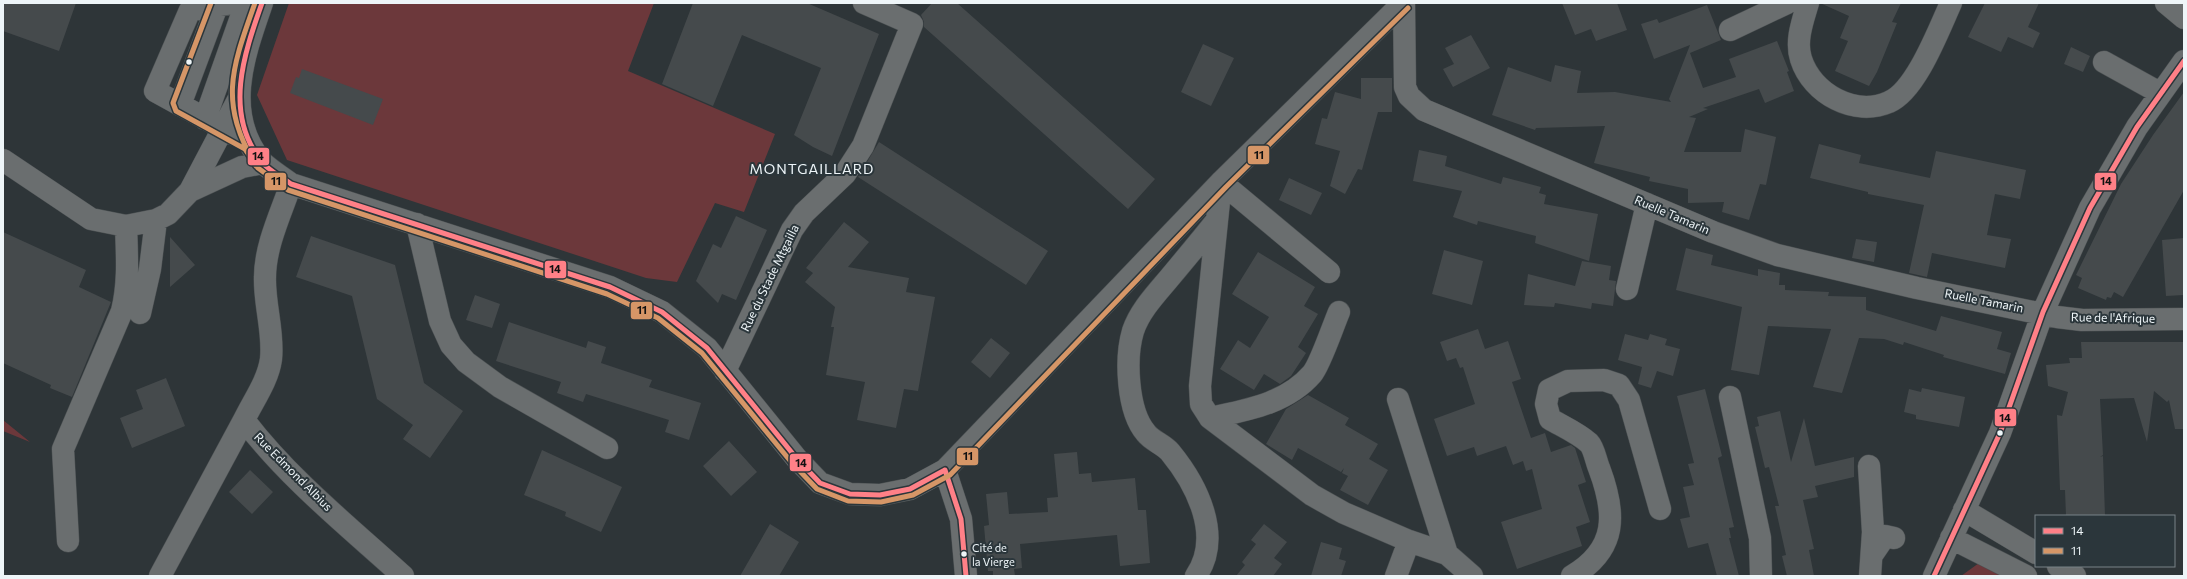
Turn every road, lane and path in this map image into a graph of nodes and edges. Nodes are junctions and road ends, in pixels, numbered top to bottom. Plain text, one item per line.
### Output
1 (246, 3) edge
2 (262, 3) edge
3 (864, 3) edge
4 (1404, 3) edge
5 (1787, 3) edge
6 (1808, 3) edge
7 (1951, 3) edge
8 (2166, 3) edge
9 (228, 4) edge
10 (2184, 18) edge
11 (1730, 30) dead end
12 (2184, 61) edge
13 (2104, 62) dead end
14 (2160, 93) junction
15 (239, 98) junction
16 (200, 116) junction
17 (250, 144) junction
18 (3, 160) edge
19 (263, 163) junction
20 (1221, 182) junction
21 (291, 184) junction
22 (190, 191) junction
23 (1647, 204) junction
24 (156, 220) junction
25 (1217, 220) junction
26 (417, 224) junction
27 (126, 226) junction
28 (1329, 272) dead end
29 (1626, 289) dead end
30 (1339, 312) dead end
31 (2043, 312) junction
32 (140, 313) dead end
33 (2184, 319) edge
34 (726, 371) junction
35 (1730, 397) dead end
36 (1398, 399) dead end
37 (1210, 418) junction
38 (244, 420) junction
39 (607, 448) dead end
40 (1869, 466) dead end
41 (945, 470) junction
42 (1660, 509) dead end
43 (1964, 510) junction
44 (1894, 538) dead end
45 (1951, 538) junction
46 (68, 541) dead end
47 (1409, 541) junction
48 (2035, 552) edge
49 (1447, 554) junction
50 (1871, 565) edge
51 (2060, 567) edge
52 (160, 576) edge
53 (403, 576) edge
54 (966, 576) edge
55 (1196, 576) edge
56 (1396, 576) edge
57 (1472, 576) edge
58 (1572, 576) edge
59 (1761, 576) edge
60 (1934, 576) edge
61 (2026, 576) edge
62 (2074, 576) edge

1 - 16 street
2 - 15 street
3 - 34 street, Rue du Stade Mtgailla
4 - 20 street
4 - 23 street, Ruelle Tamarin
5 - 11 street
6 - 7 street
8 - 10 street
9 - 16 street
9 - 16 street
12 - 14 street
13 - 14 street
14 - 31 street
15 - 16 street
15 - 17 street
16 - 17 street
16 - 22 street
17 - 19 street
18 - 27 street
19 - 21 street
19 - 22 street
20 - 25 street
20 - 28 street
20 - 41 street
21 - 26 street
21 - 38 street
22 - 24 street
23 - 29 street
23 - 31 street, Ruelle Tamarin
24 - 27 street
24 - 32 street
25 - 37 street
25 - 55 street
26 - 34 street
26 - 39 street
27 - 46 street
30 - 37 street
31 - 33 street, Rue de l'Afrique
31 - 43 street
34 - 41 street
35 - 59 street
36 - 49 street
37 - 47 street
38 - 52 street
38 - 53 street, Rue Edmond Albius
40 - 50 street
41 - 54 street
42 - 58 street
43 - 45 street
43 - 48 street
44 - 50 street
45 - 60 street
45 - 61 street
47 - 49 street
47 - 56 street
49 - 57 street
51 - 62 street

